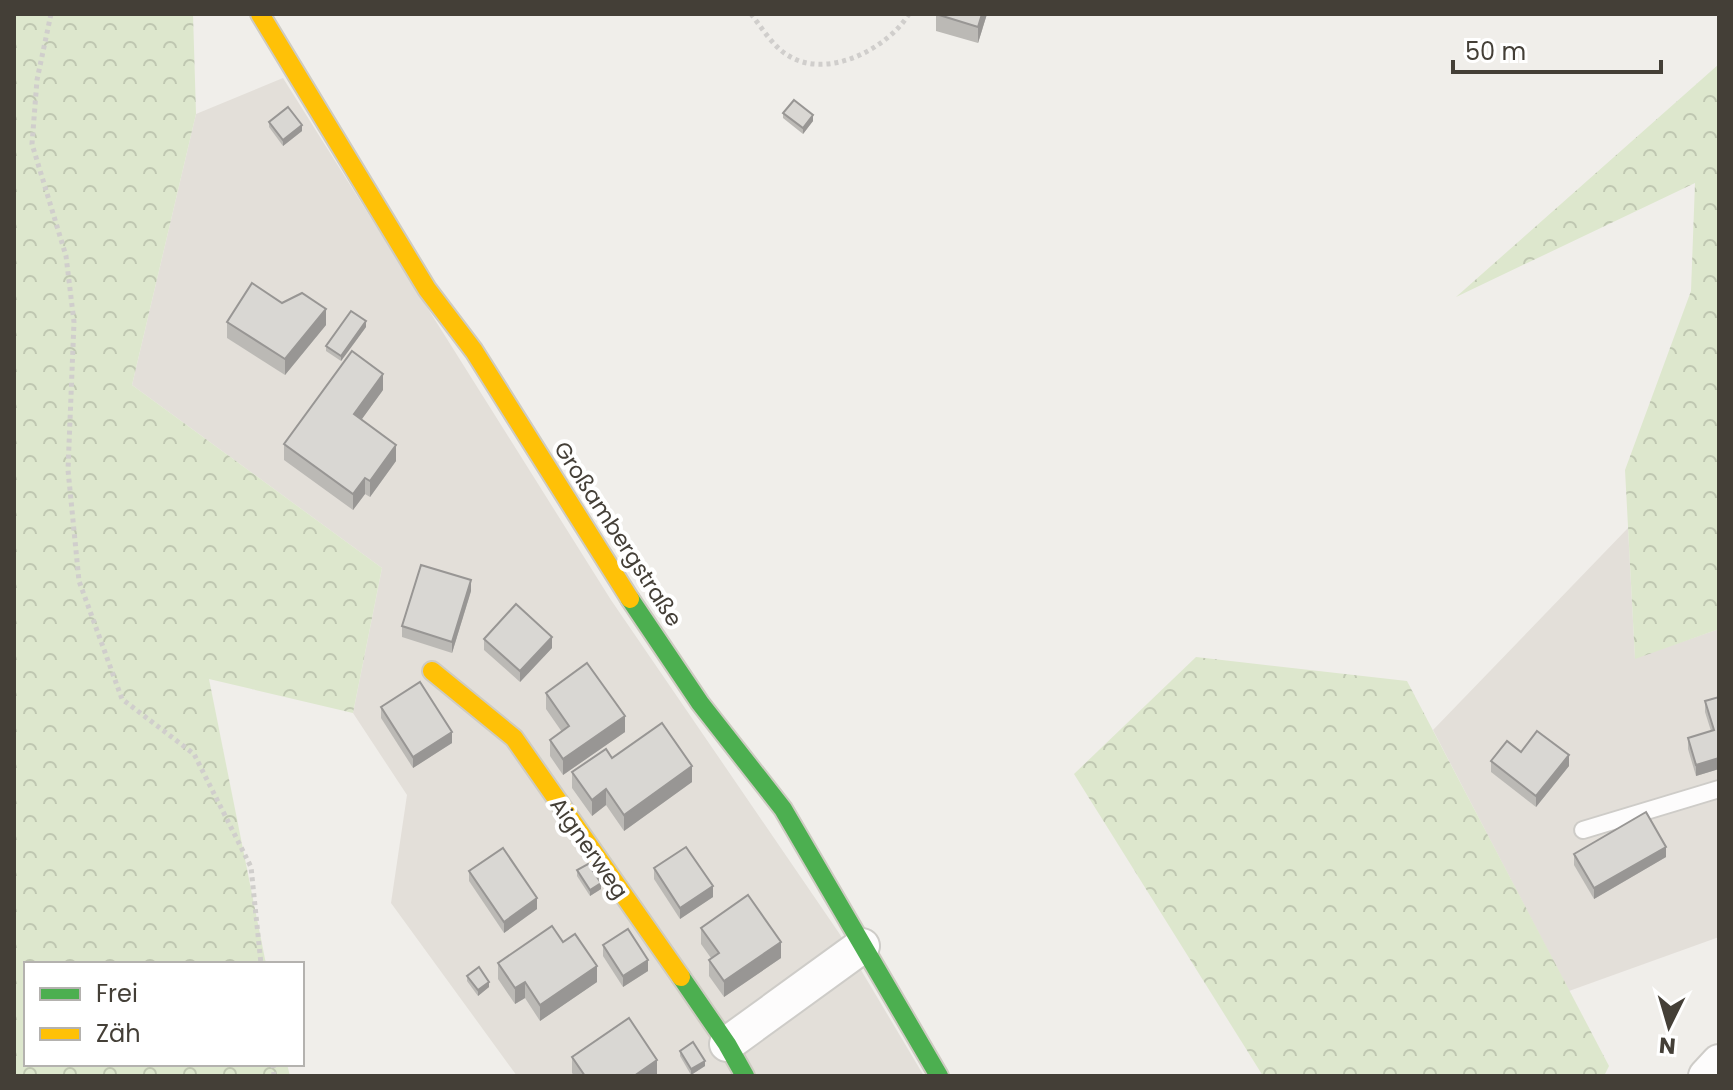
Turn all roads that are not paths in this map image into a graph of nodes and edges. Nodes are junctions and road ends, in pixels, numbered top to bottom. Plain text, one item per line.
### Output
1 (260, 14) edge
2 (432, 671) dead end
3 (1719, 789) edge
4 (1583, 830) dead end
5 (862, 946) junction
6 (727, 1044) junction
7 (1719, 1062) edge
8 (745, 1076) edge
9 (939, 1076) edge
10 (1706, 1076) edge

1 - 5 street, Großambergstraße
2 - 6 street, Aignerweg
3 - 4 lane
5 - 6 street
5 - 9 street, Großambergstraße
6 - 8 street, Aignerweg
7 - 10 street

